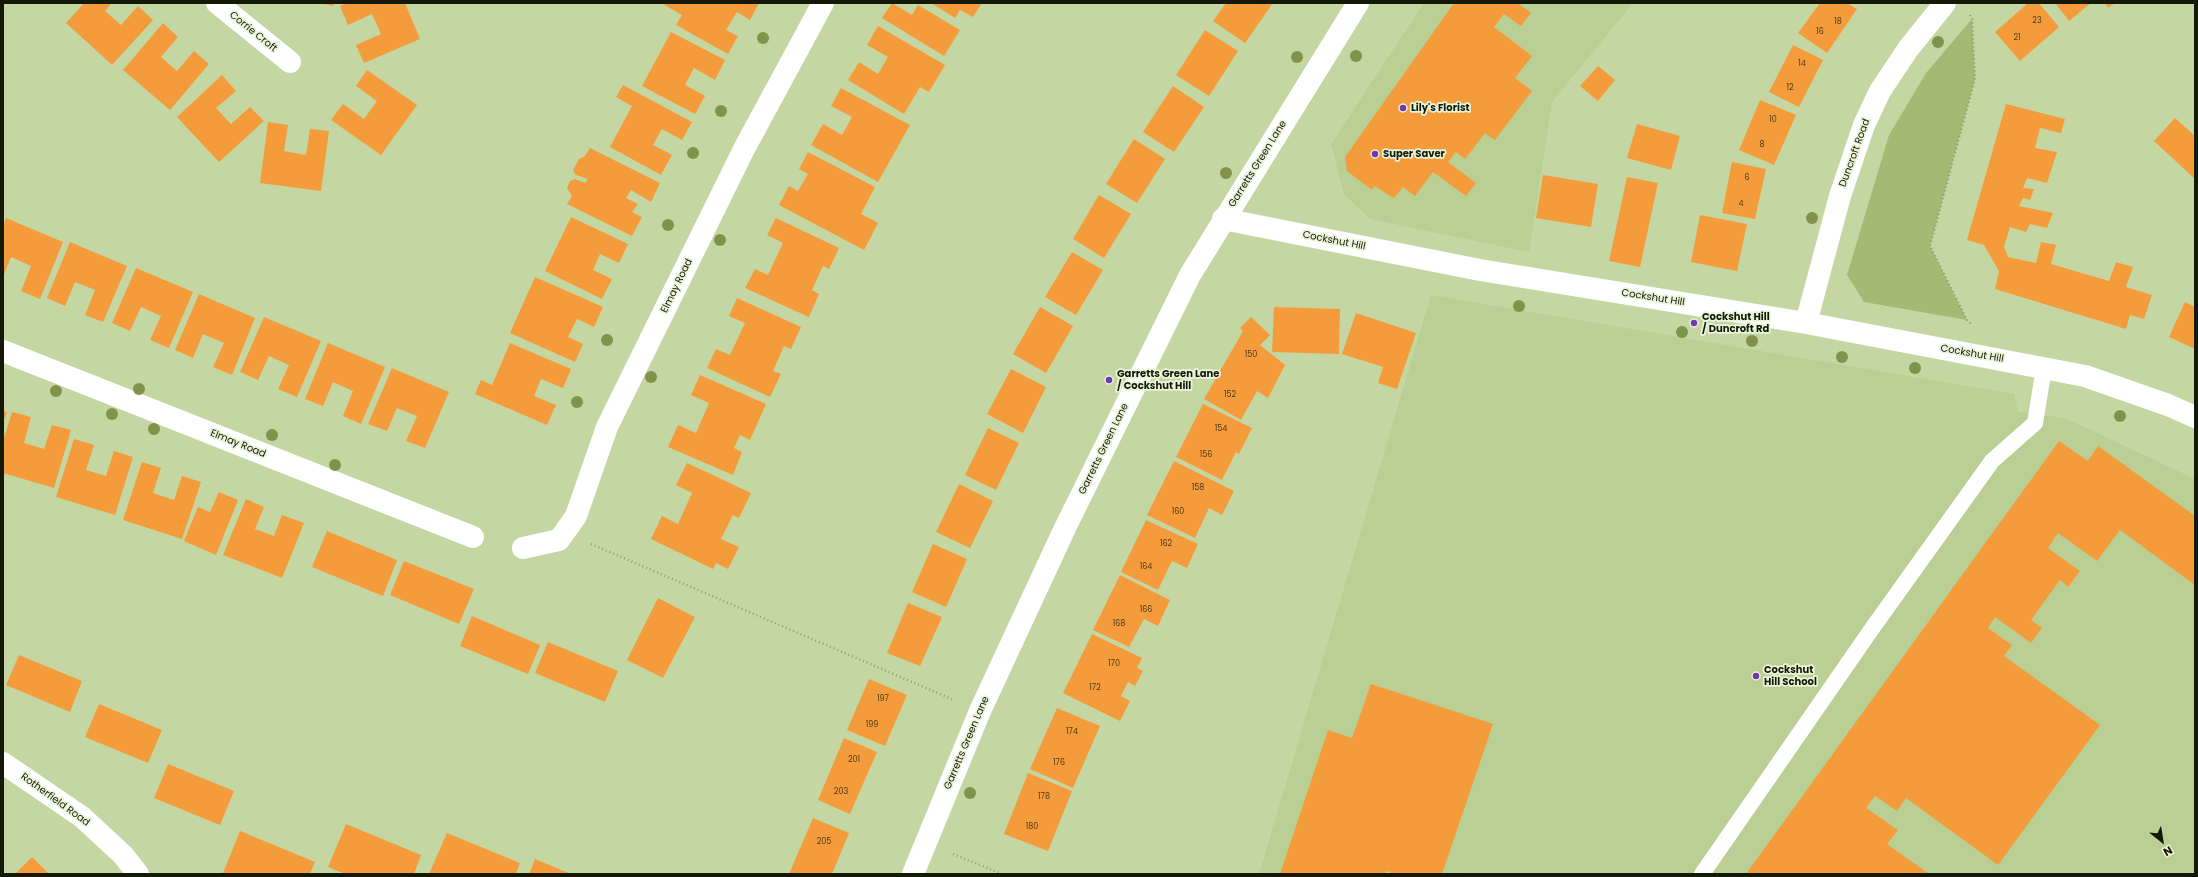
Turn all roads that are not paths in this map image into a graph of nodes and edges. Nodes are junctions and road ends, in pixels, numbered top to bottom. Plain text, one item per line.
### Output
1 (217, 3) edge
2 (823, 3) edge
3 (1358, 3) edge
4 (1945, 3) edge
5 (290, 62) dead end
6 (1224, 219) junction
7 (1806, 323) junction
8 (3, 351) edge
9 (2044, 368) junction
10 (2195, 417) edge
11 (473, 536) dead end
12 (523, 548) dead end
13 (3, 763) edge
14 (138, 874) edge
15 (913, 874) edge
16 (1702, 874) edge

1 - 5 street, Corrie Croft
2 - 12 street, Elmay Road
3 - 6 street, Garretts Green Lane
4 - 7 street, Duncroft Road
6 - 7 street, Cockshut Hill
6 - 15 street, Garretts Green Lane
7 - 9 street, Cockshut Hill
8 - 11 street, Elmay Road
9 - 10 street, Cockshut Hill
9 - 16 lane
13 - 14 street, Rotherfield Road

